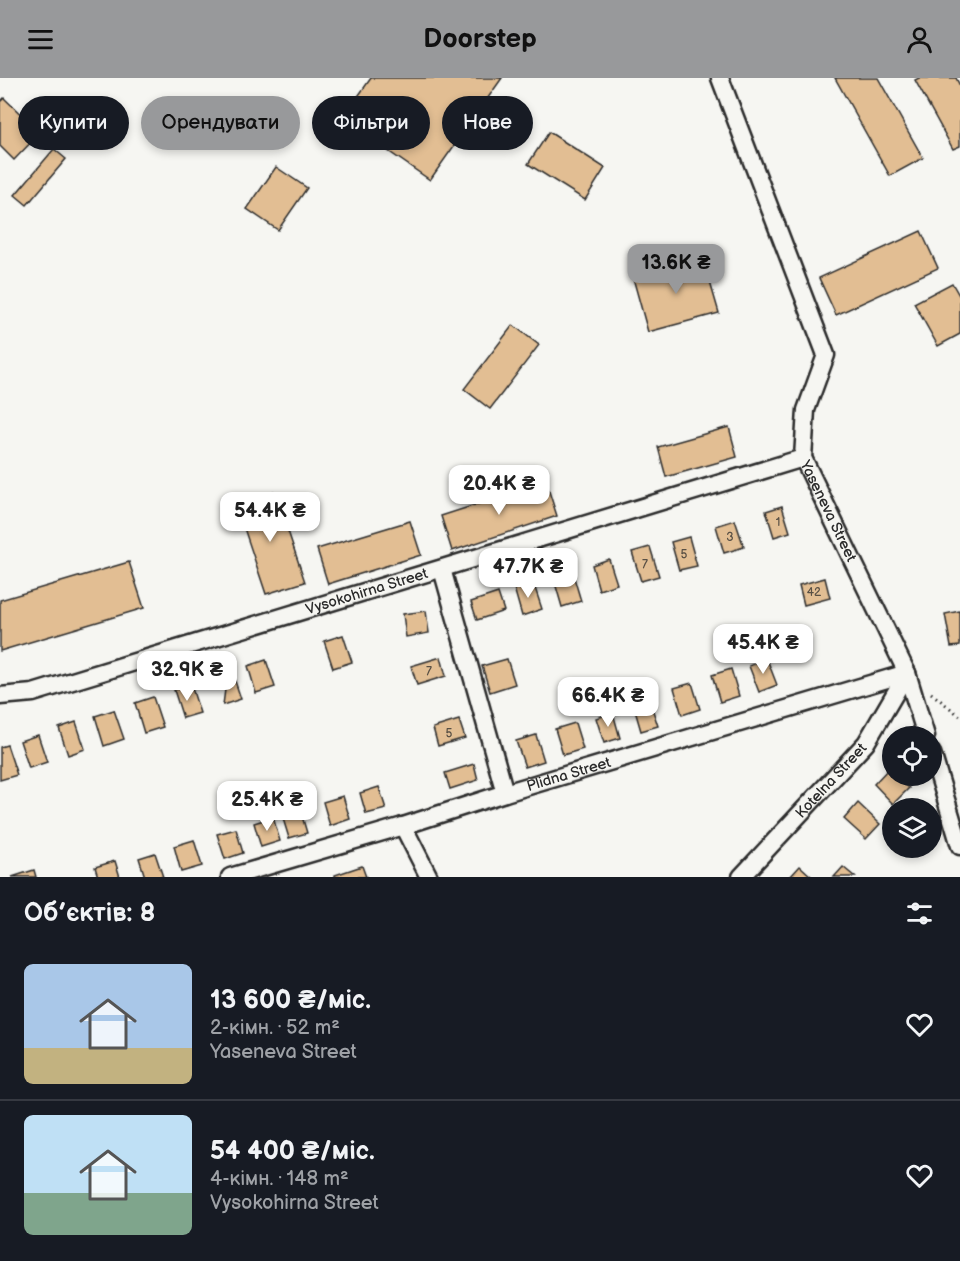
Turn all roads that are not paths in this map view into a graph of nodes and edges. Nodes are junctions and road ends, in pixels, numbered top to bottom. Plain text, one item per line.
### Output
1 (720, 78) edge
2 (803, 458) junction
3 (441, 569) junction
4 (907, 673) junction
5 (0, 696) edge
6 (923, 726) edge
7 (942, 786) edge
8 (505, 793) junction
9 (403, 826) junction
10 (960, 846) edge
11 (230, 877) edge
12 (429, 877) edge
13 (741, 877) edge

1 - 2 street, Yaseneva Street
2 - 3 street, Vysokohirna Street
2 - 4 street, Yaseneva Street
3 - 5 street, Vysokohirna Street
3 - 8 street
4 - 6 street, Yaseneva Street
4 - 8 street, Plidna Street
4 - 13 street, Kotelna Street
7 - 10 street
8 - 9 street, Plidna Street
9 - 11 street, Plidna Street
9 - 12 street

